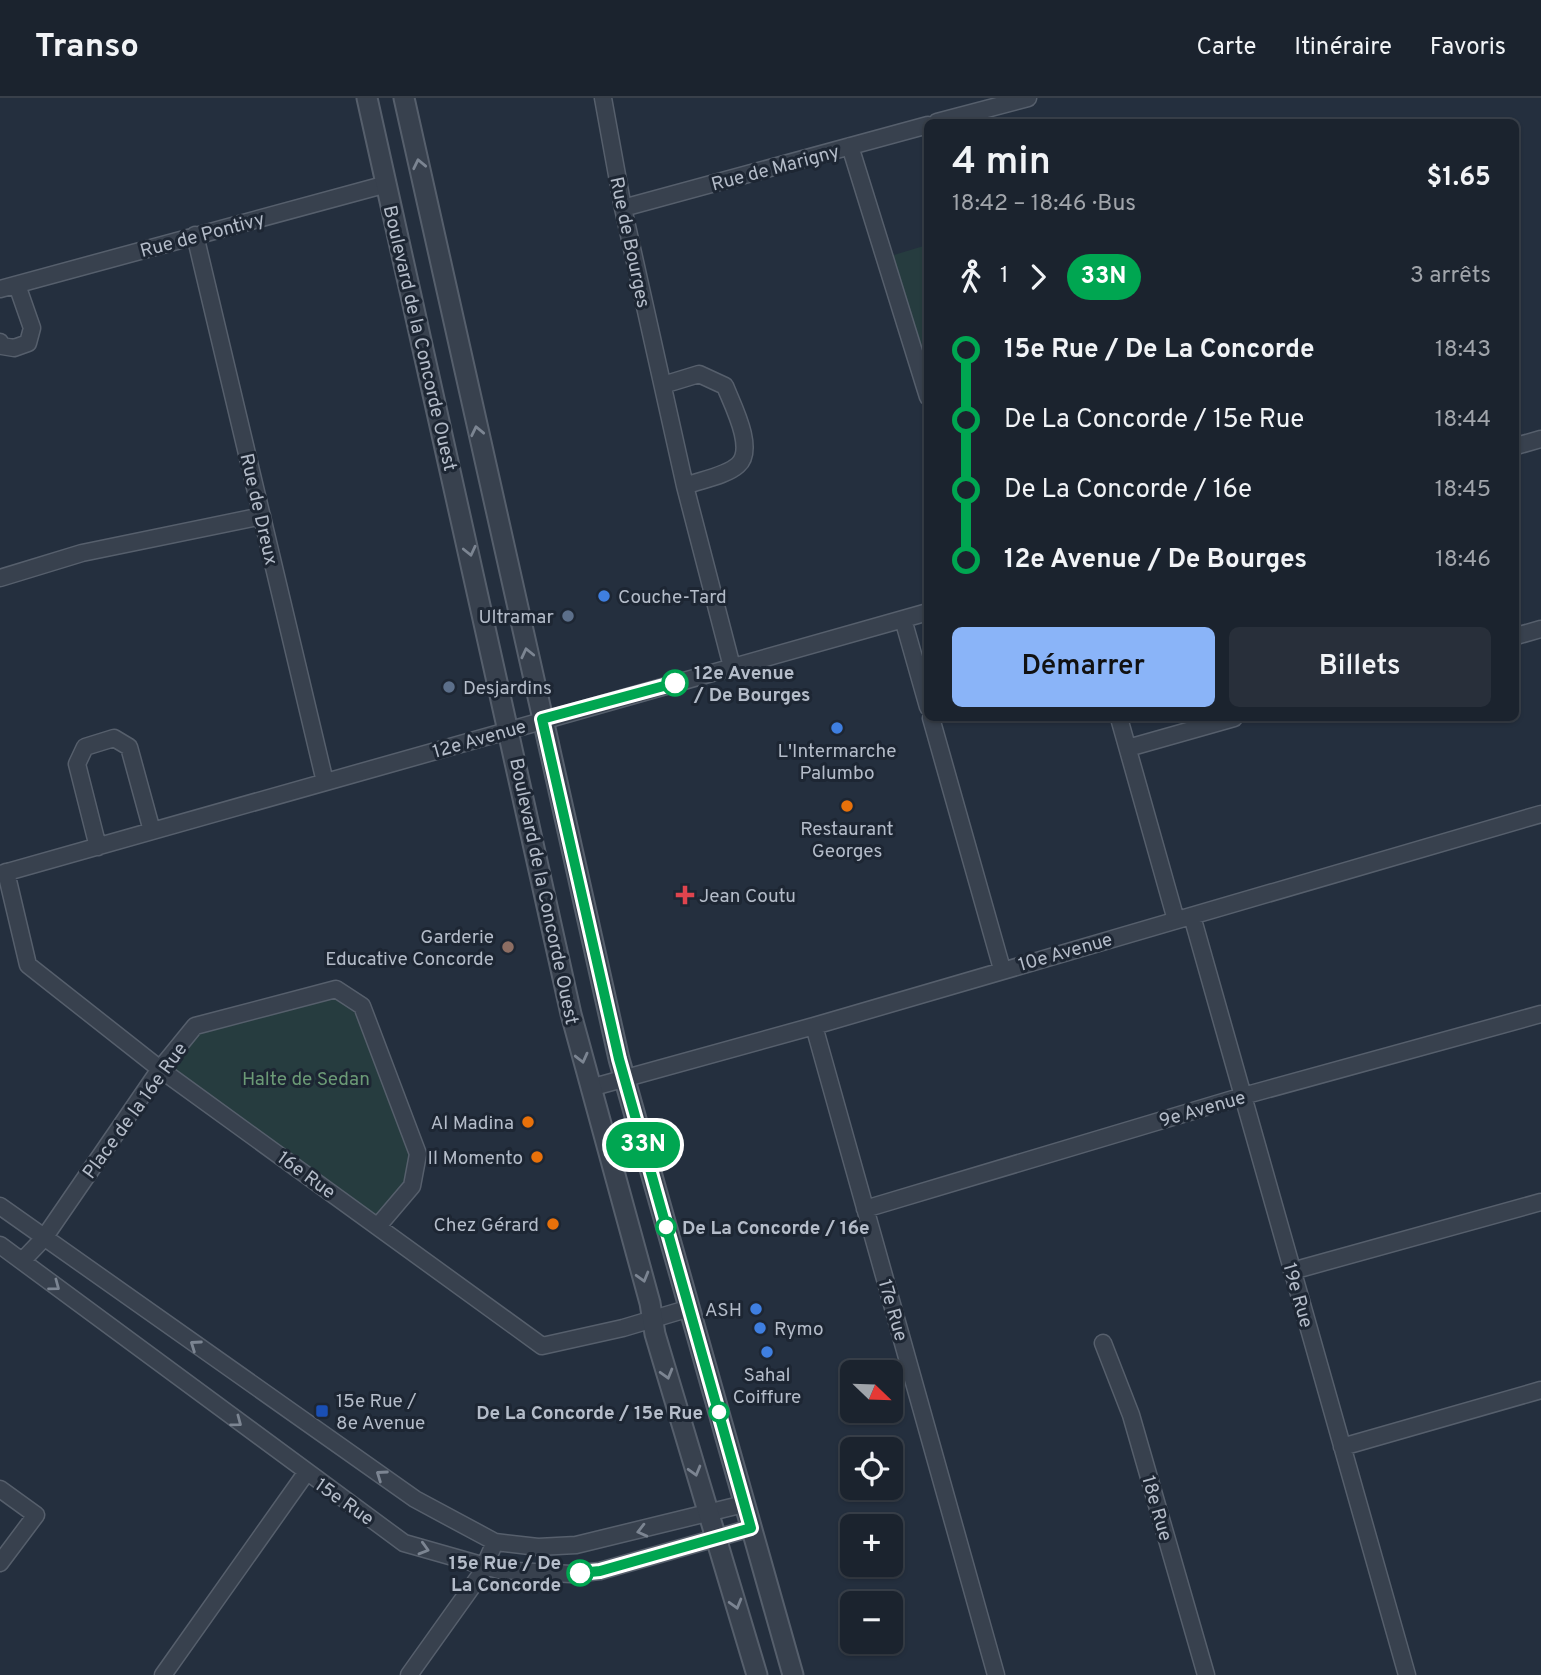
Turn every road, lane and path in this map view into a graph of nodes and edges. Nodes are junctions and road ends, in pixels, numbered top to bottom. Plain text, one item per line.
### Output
1 (367, 98) edge
2 (404, 98) edge
3 (603, 98) edge
4 (1028, 98) edge
5 (948, 119) edge
6 (924, 126) edge
7 (850, 146) junction
8 (387, 184) junction
9 (623, 208) junction
10 (195, 235) junction
11 (17, 285) junction
12 (0, 289) edge
13 (0, 342) edge
14 (924, 384) edge
15 (663, 385) junction
16 (1541, 439) edge
17 (1519, 445) edge
18 (685, 486) junction
19 (262, 516) junction
20 (0, 578) edge
21 (924, 613) edge
22 (903, 619) junction
23 (1541, 629) edge
24 (1519, 635) edge
25 (732, 667) junction
26 (924, 693) edge
27 (542, 719) junction
28 (931, 721) edge
29 (1120, 721) edge
30 (1223, 721) edge
31 (509, 728) junction
32 (1128, 748) junction
33 (325, 782) junction
34 (1541, 814) edge
35 (152, 831) junction
36 (97, 847) junction
37 (3, 873) edge
38 (1184, 918) junction
39 (1002, 969) junction
40 (1541, 1014) edge
41 (814, 1026) junction
42 (160, 1069) junction
43 (624, 1078) junction
44 (590, 1088) junction
45 (1243, 1096) junction
46 (1541, 1202) edge
47 (0, 1206) edge
48 (865, 1209) junction
49 (378, 1226) junction
50 (44, 1238) junction
51 (0, 1245) edge
52 (22, 1261) junction
53 (1292, 1271) junction
54 (690, 1308) junction
55 (653, 1320) junction
56 (1102, 1343) dead end
57 (1541, 1390) edge
58 (1342, 1447) junction
59 (306, 1474) junction
60 (0, 1489) edge
61 (744, 1504) junction
62 (708, 1513) junction
63 (751, 1528) junction
64 (716, 1539) junction
65 (495, 1542) junction
66 (0, 1563) edge
67 (484, 1567) junction
68 (163, 1675) edge
69 (409, 1675) edge
70 (757, 1675) edge
71 (793, 1675) edge
72 (996, 1675) edge
73 (1206, 1675) edge
74 (1407, 1675) edge

1 - 8 street, Boulevard de la Concorde Ouest
27 -> 2 street, Boulevard de la Concorde Ouest
3 - 9 street, Rue de Bourges
4 - 5 street
6 - 7 street, Rue de Marigny
7 - 9 street, Rue de Marigny
7 - 14 street
8 - 10 street, Rue de Pontivy
8 -> 31 street, Boulevard de la Concorde Ouest
9 - 15 street, Rue de Bourges
10 - 11 street, Rue de Pontivy
10 - 19 street, Rue de Dreux
11 - 12 street, Rue de Pontivy
11 - 13 street
15 - 18 street, Rue de Bourges
15 - 18 street
16 - 17 street
18 - 25 street, Rue de Bourges
19 - 20 street
19 - 33 street, Rue de Dreux
21 - 22 street, 12e Avenue
22 - 25 street, 12e Avenue
22 - 26 street
23 - 24 street
25 - 27 street, 12e Avenue
27 - 31 street, 12e Avenue
27 - 43 street, Boulevard de la Concorde Ouest
28 - 39 street
29 - 32 street, 19e Rue
30 - 32 street
31 - 33 street, 12e Avenue
31 -> 44 street, Boulevard de la Concorde Ouest
32 - 38 street, 19e Rue
33 - 35 street, 12e Avenue
34 - 38 street, 10e Avenue
35 - 36 street, 12e Avenue
35 - 36 street
36 - 37 street, 12e Avenue
37 - 42 street, 16e Rue
38 - 39 street, 10e Avenue
38 - 45 street, 19e Rue
39 - 41 street, 10e Avenue
40 - 45 street, 9e Avenue
41 - 43 street, 10e Avenue
41 - 48 street, 17e Rue
42 - 49 street, 16e Rue
42 - 49 street, Place de la 16e Rue
42 - 50 street, Place de la 16e Rue
43 - 44 street, 10e Avenue
43 - 54 street, Boulevard de la Concorde Ouest
44 -> 55 street, Boulevard de la Concorde Ouest
45 - 48 street, 9e Avenue
45 - 53 street, 19e Rue
46 - 53 street
47 - 50 street
48 - 72 street, 17e Rue
49 - 55 street, 16e Rue
50 - 52 street, Place de la 16e Rue
65 -> 50 street
51 - 52 street, 15e Rue
52 -> 59 street, 15e Rue
53 - 58 street, 19e Rue
54 - 55 street, 16e Rue
54 - 61 street, Boulevard de la Concorde Ouest
55 -> 62 street, Boulevard de la Concorde Ouest
56 - 73 street, 18e Rue
57 - 58 street
58 - 74 street, 19e Rue
59 -> 67 street, 15e Rue
59 - 68 street
60 - 66 street
61 - 62 street
61 - 63 street, Boulevard de la Concorde Ouest
62 - 64 street, Boulevard de la Concorde Ouest
62 -> 65 street
63 - 64 street, 15e Rue
63 - 71 street, Boulevard de la Concorde Ouest
64 - 67 street, 15e Rue
64 -> 70 street, Boulevard de la Concorde Ouest
65 - 67 street
67 - 69 street

